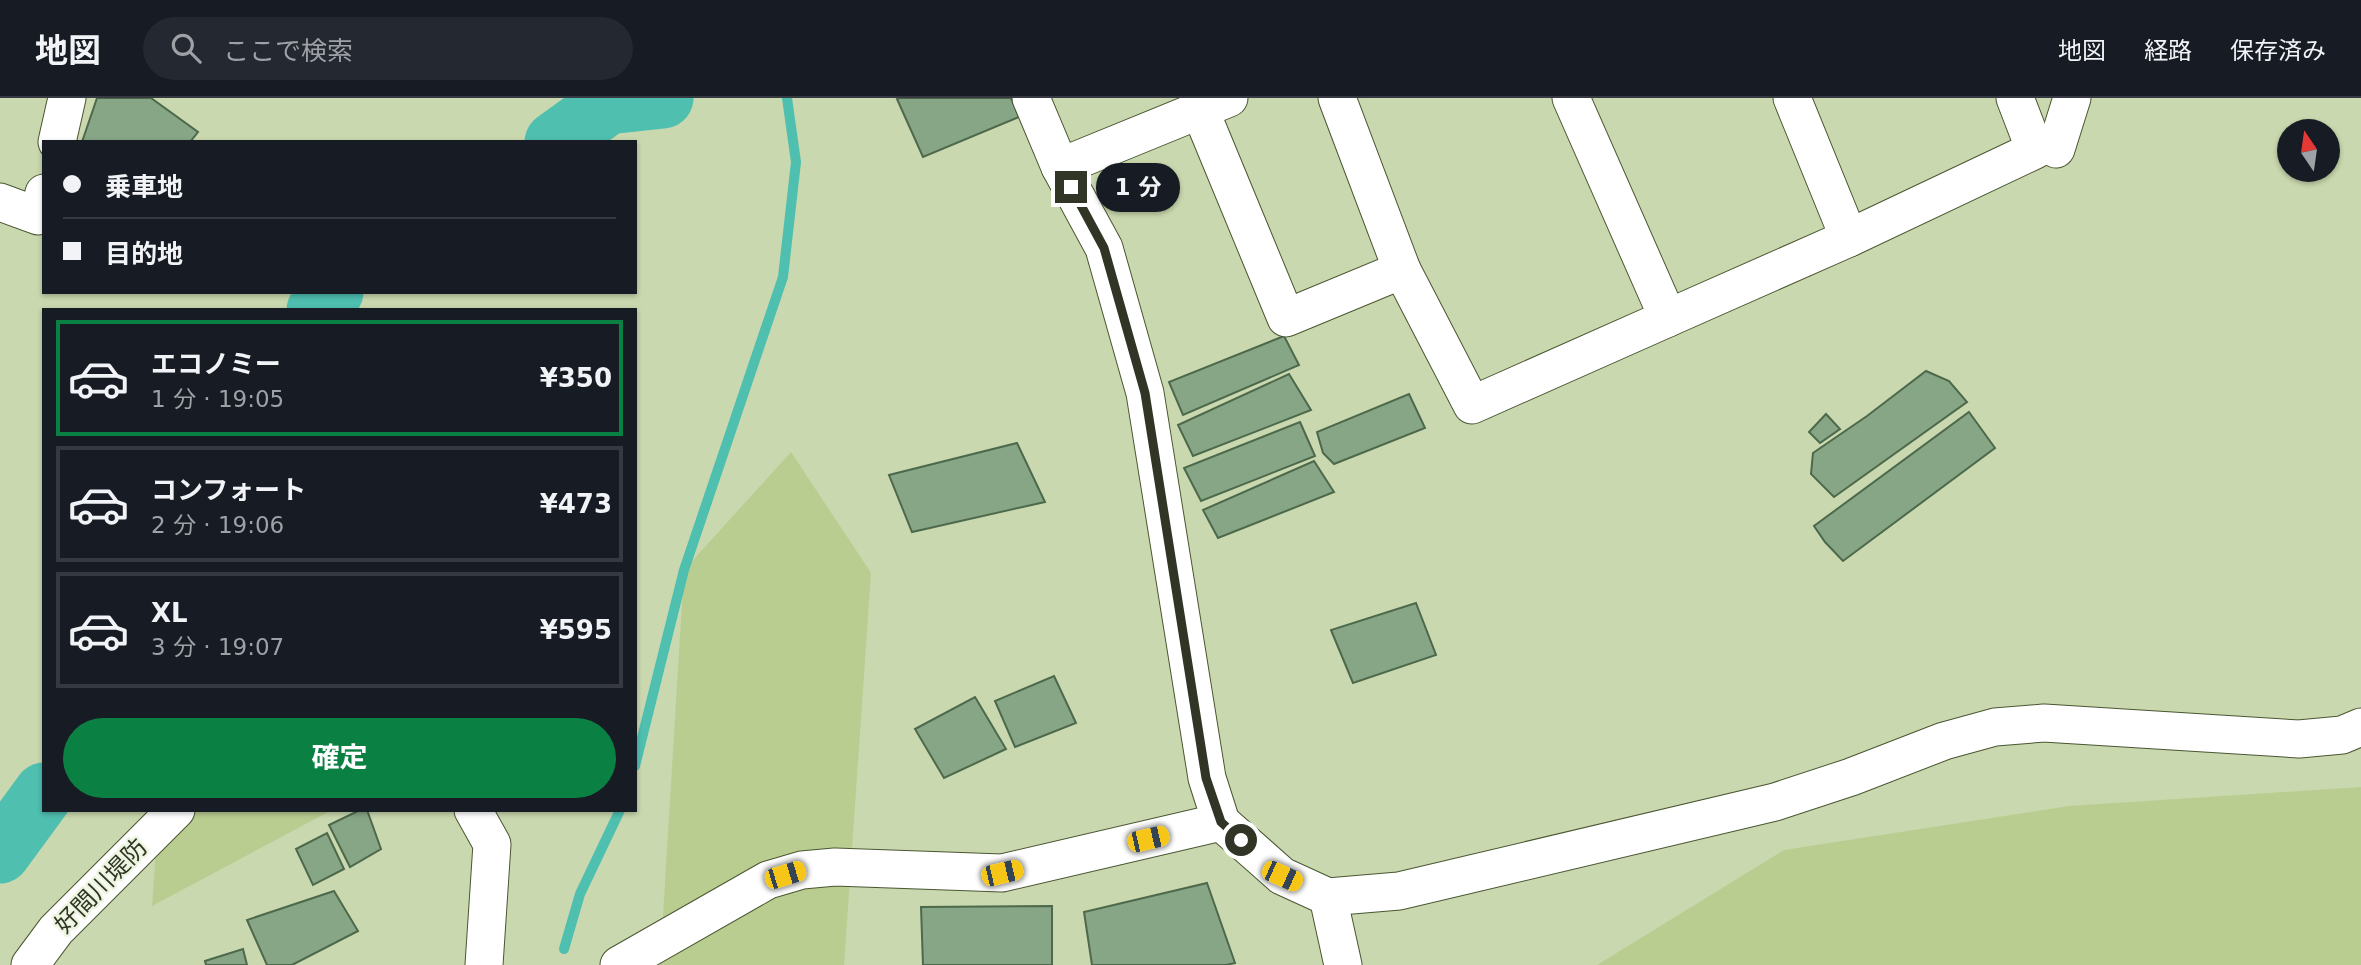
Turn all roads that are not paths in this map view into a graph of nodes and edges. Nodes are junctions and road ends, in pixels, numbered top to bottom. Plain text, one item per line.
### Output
1 (67, 98) edge
2 (1031, 98) edge
3 (1337, 98) edge
4 (1571, 98) edge
5 (1792, 98) edge
6 (2014, 98) edge
7 (2072, 98) edge
8 (1214, 104) edge
9 (57, 140) edge
10 (2056, 149) dead end
11 (1060, 167) junction
12 (42, 201) edge
13 (0, 202) edge
14 (1849, 238) junction
15 (1402, 270) junction
16 (1668, 318) junction
17 (2361, 727) edge
18 (174, 812) edge
19 (474, 812) edge
20 (1221, 822) junction
21 (1328, 897) junction
22 (30, 965) edge
23 (484, 965) edge
24 (619, 965) edge
25 (1343, 965) edge

1 - 9 street
2 - 11 street
3 - 15 street
4 - 16 street
5 - 14 street
6 - 14 street
7 - 10 street
8 - 11 street
8 - 15 street
11 - 20 street
12 - 13 street
14 - 16 street
15 - 16 street
17 - 21 street
18 - 22 street, 好間川堤防
19 - 23 street
20 - 21 street
20 - 24 street
21 - 25 street

